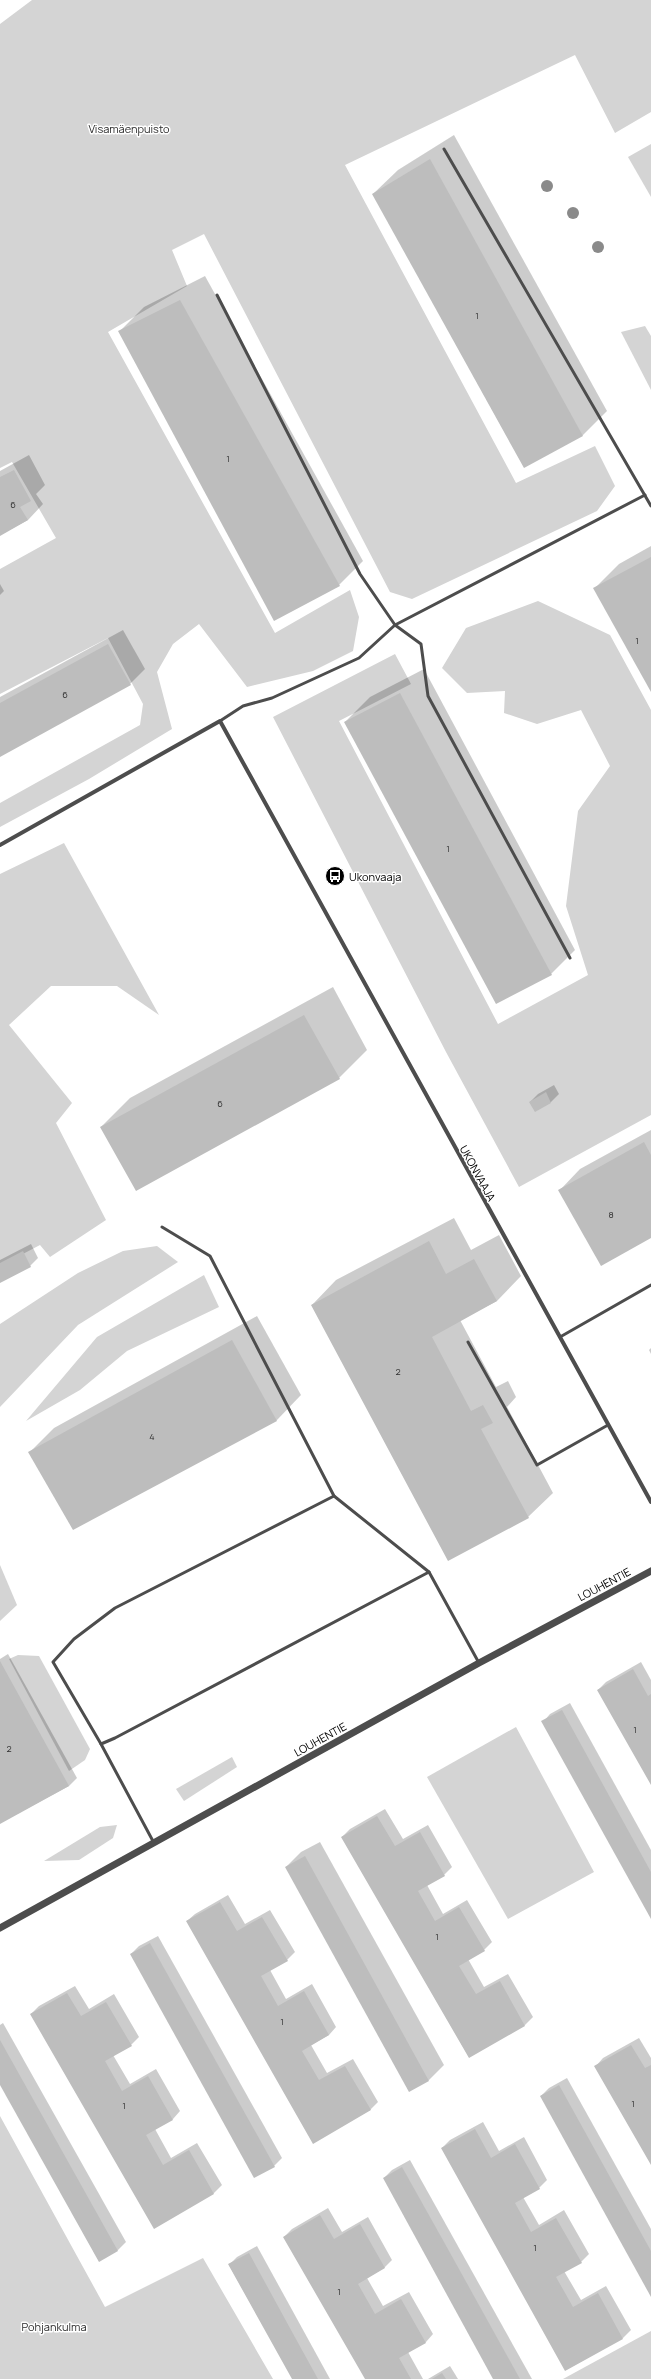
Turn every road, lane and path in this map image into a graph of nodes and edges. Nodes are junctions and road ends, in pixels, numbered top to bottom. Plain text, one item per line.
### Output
1 (444, 149) dead end
2 (217, 295) dead end
3 (645, 495) junction
4 (651, 506) edge
5 (394, 625) junction
6 (220, 721) junction
7 (0, 845) edge
8 (570, 958) dead end
9 (162, 1227) dead end
10 (651, 1285) edge
11 (560, 1337) junction
12 (468, 1342) dead end
13 (608, 1425) junction
14 (334, 1496) junction
15 (651, 1502) edge
16 (651, 1571) edge
17 (429, 1572) junction
18 (479, 1663) junction
19 (101, 1744) junction
20 (154, 1843) junction
21 (0, 1928) edge

1 - 3 lane
2 - 5 lane
3 - 4 lane
3 - 5 lane
5 - 6 lane
5 - 8 lane
6 - 7 street
6 - 11 street, UKONVAAJA
9 - 14 lane
10 - 11 lane
11 - 13 street, UKONVAAJA
12 - 13 lane
13 - 15 street, UKONVAAJA
14 - 17 lane
14 - 19 lane
16 - 18 street, LOUHENTIE
17 - 18 lane
17 - 19 lane
18 - 20 street, LOUHENTIE
19 - 20 lane
20 - 21 street, LOUHENTIE

